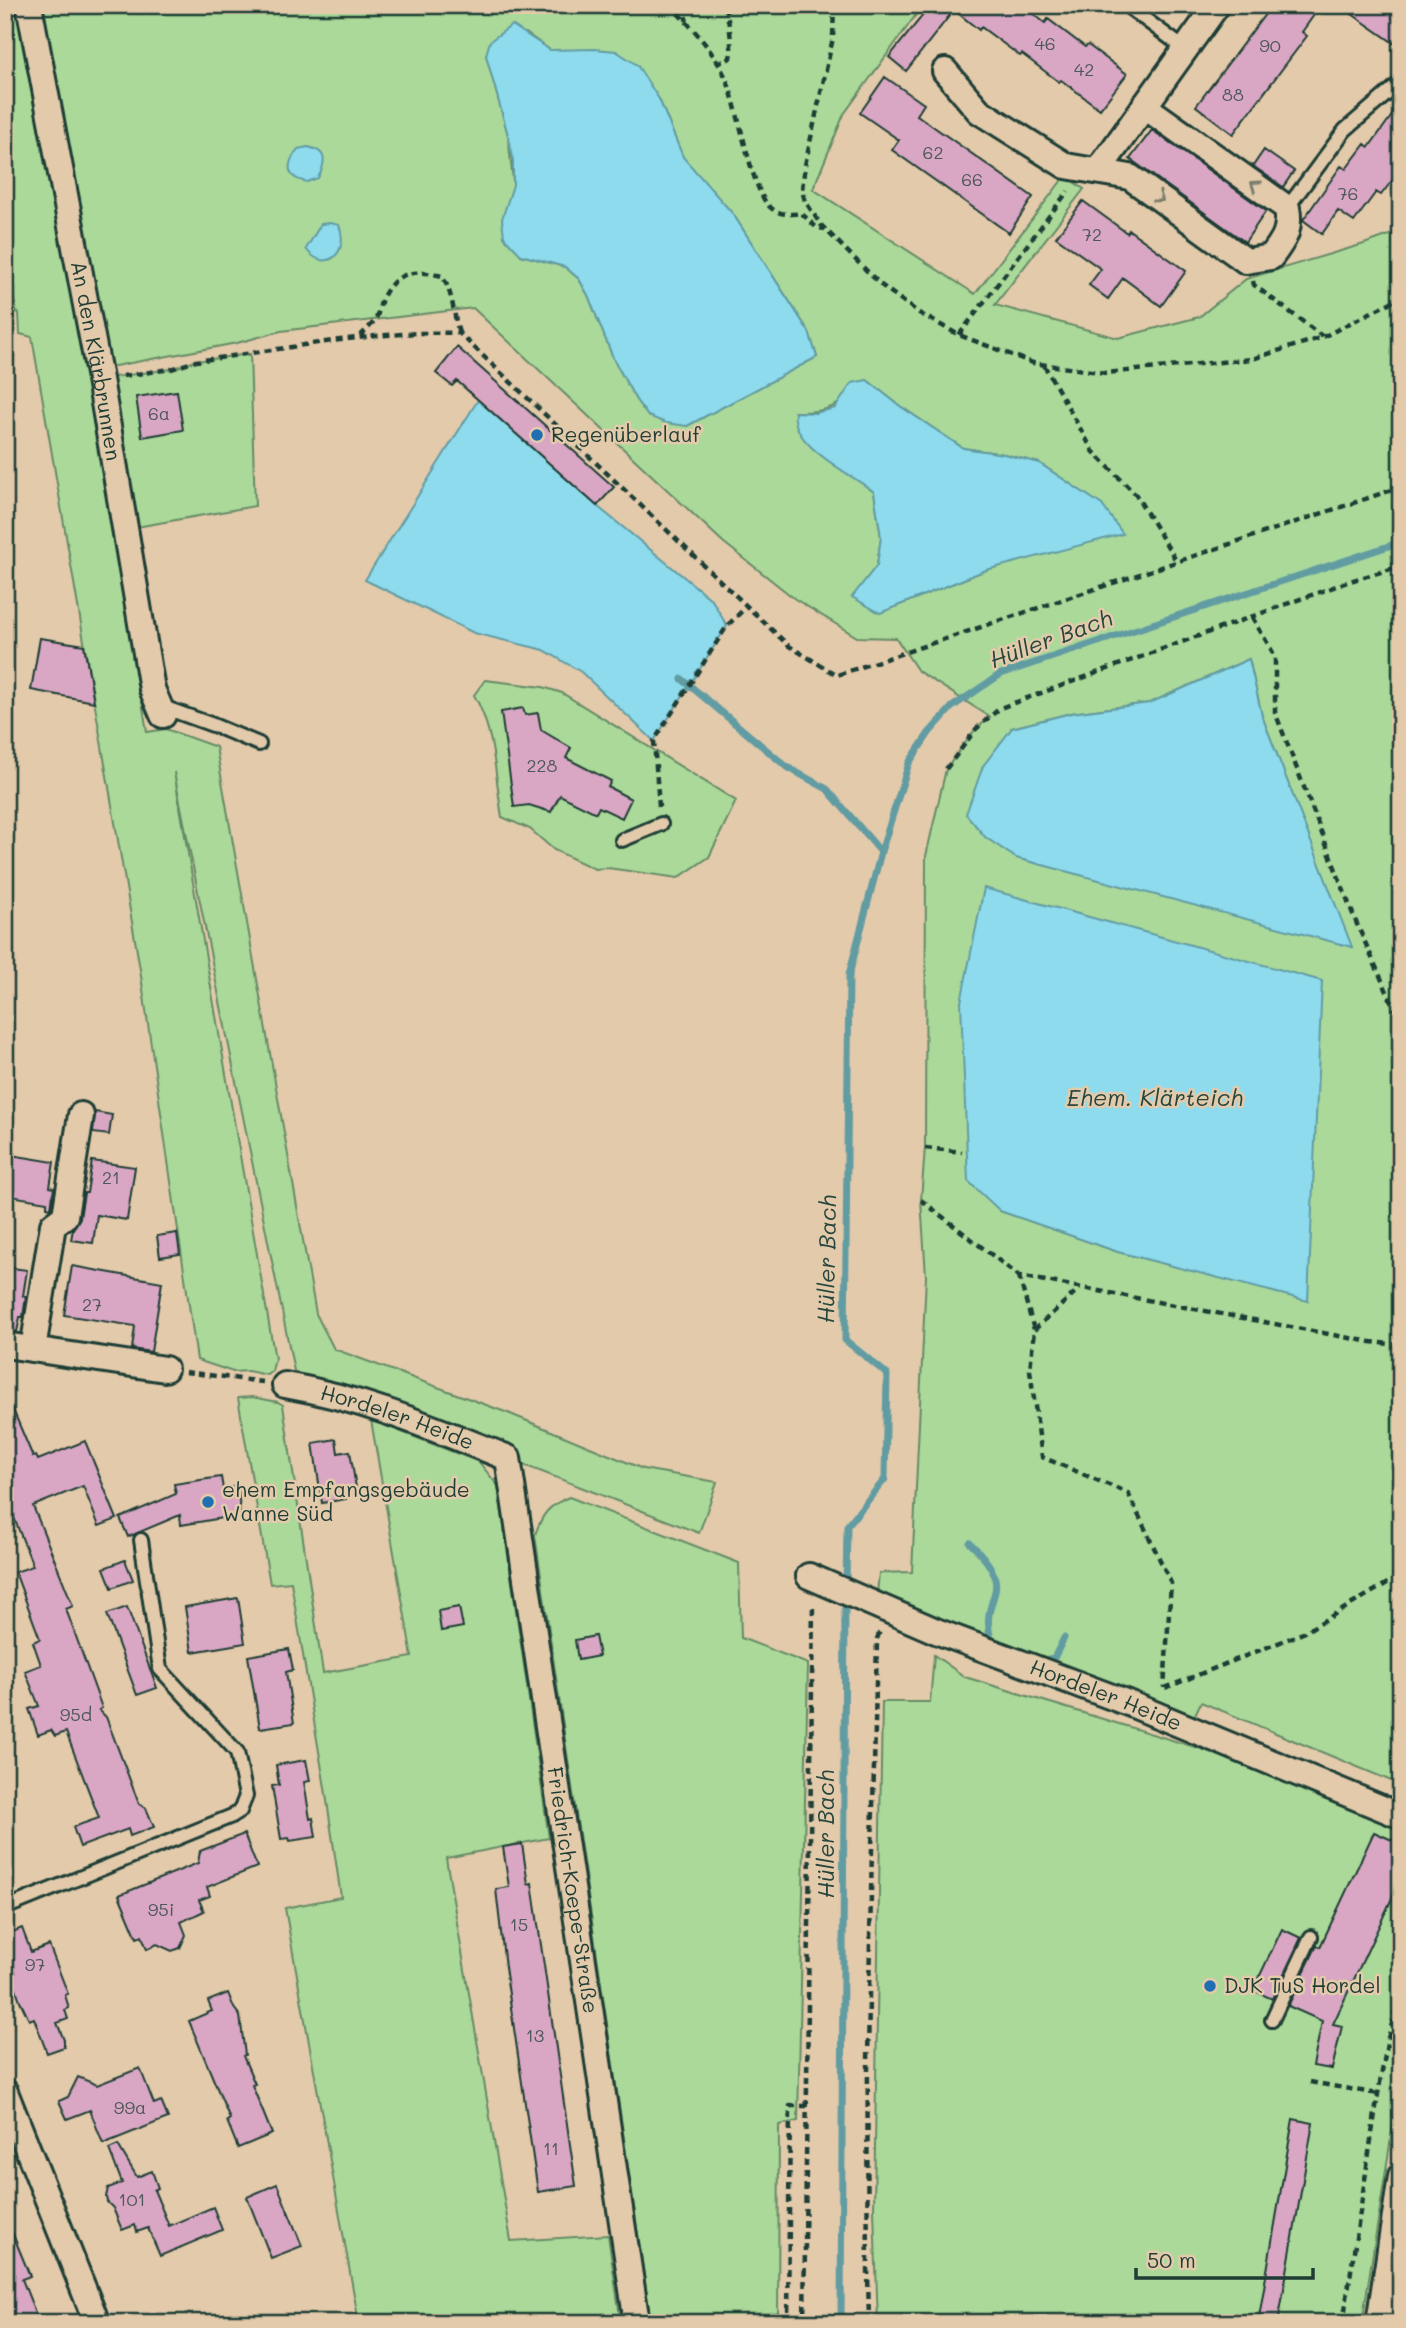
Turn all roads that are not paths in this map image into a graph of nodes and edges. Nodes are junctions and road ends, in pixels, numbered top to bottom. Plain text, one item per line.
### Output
1 (29, 5) edge
2 (1126, 5) edge
3 (1217, 5) edge
4 (1185, 49) junction
5 (945, 71) dead end
6 (1401, 82) edge
7 (1144, 106) junction
8 (1098, 171) junction
9 (1287, 208) junction
10 (161, 711) joint
11 (258, 744) dead end
12 (661, 824) road end
13 (622, 840) dead end
14 (81, 1115) dead end
15 (5, 1345) edge
16 (33, 1349) junction
17 (165, 1369) road end
18 (285, 1385) road end
19 (508, 1458) joint
20 (141, 1540) dead end
21 (811, 1577) road end
22 (1401, 1816) edge
23 (5, 1908) edge
24 (1311, 1937) dead end
25 (1272, 2020) dead end
26 (5, 2092) edge
27 (14, 2139) edge
28 (1401, 2176) edge
29 (97, 2323) edge
30 (638, 2323) edge
31 (1379, 2323) edge

1 - 10 street, An den Klärbrunnen
2 - 4 lane
3 - 4 street
4 - 7 street
5 - 8 street
6 - 9 lane
7 - 8 street
9 -> 7 street
8 -> 9 street
10 - 11 lane
12 - 13 lane
14 - 16 street
15 - 16 street
16 - 17 street
18 - 19 street, Hordeler Heide
19 - 30 street, Friedrich-Koepe-Straße
20 - 23 lane
21 - 22 street, Hordeler Heide
24 - 25 lane
26 - 27 street
27 - 29 street
28 - 31 street

